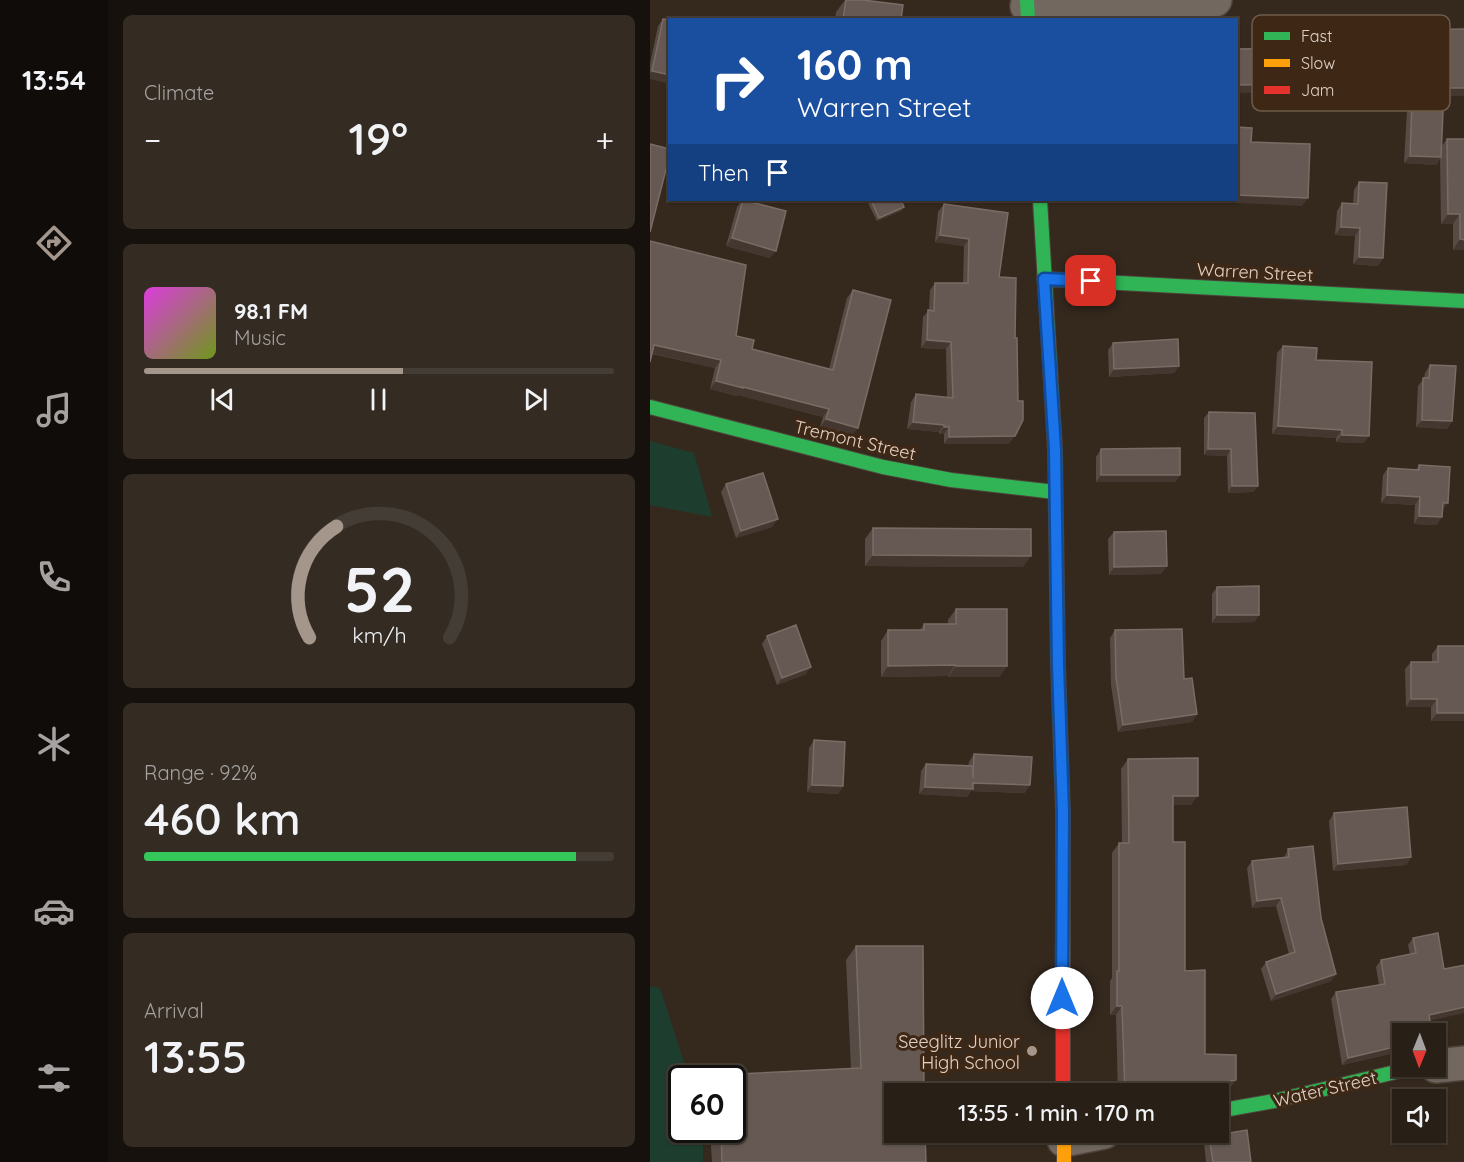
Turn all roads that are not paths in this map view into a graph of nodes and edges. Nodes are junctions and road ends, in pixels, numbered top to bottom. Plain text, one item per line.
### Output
1 (1216, 0) edge
2 (1027, 9) edge
3 (1040, 201) edge
4 (1044, 279) junction
5 (1464, 301) edge
6 (650, 407) edge
7 (1055, 492) junction
8 (1464, 1062) edge
9 (1446, 1064) edge
10 (1392, 1073) edge
11 (1063, 1083) edge
12 (1229, 1109) edge

1 - 2 street
3 - 4 street
4 - 5 street, Warren Street
4 - 7 street
6 - 7 street, Tremont Street
7 - 11 street
8 - 9 street, Water Street
10 - 12 street, Water Street

